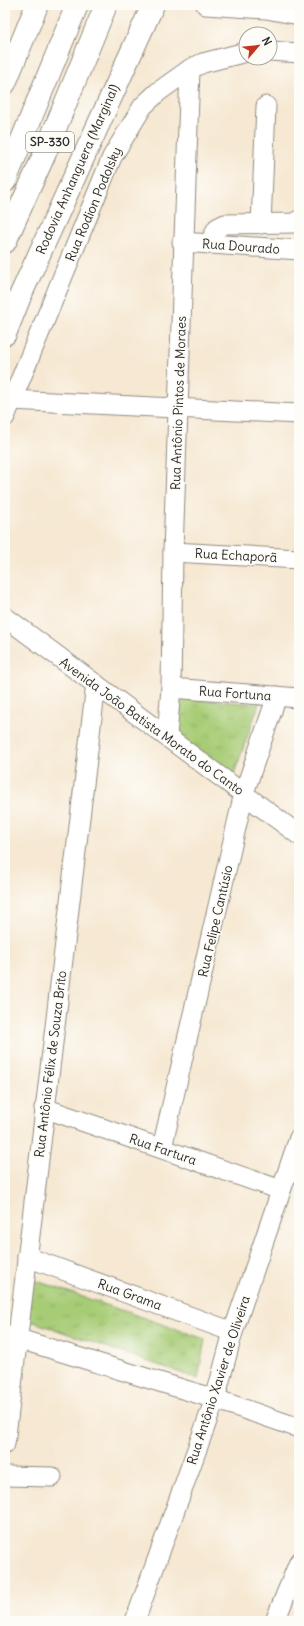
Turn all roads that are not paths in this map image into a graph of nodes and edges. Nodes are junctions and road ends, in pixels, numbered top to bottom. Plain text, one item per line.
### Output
1 (37, 5) edge
2 (77, 5) edge
3 (106, 5) edge
4 (120, 5) edge
5 (153, 5) edge
6 (206, 5) edge
7 (295, 5) edge
8 (299, 10) edge
9 (299, 15) edge
10 (98, 40) junction
11 (278, 52) edge
12 (299, 53) edge
13 (238, 54) edge
14 (190, 69) junction
15 (5, 83) edge
16 (266, 106) dead end
17 (5, 181) edge
18 (299, 220) edge
19 (261, 224) junction
20 (5, 242) edge
21 (182, 242) junction
22 (209, 244) junction
23 (299, 250) edge
24 (5, 334) edge
25 (8, 408) edge
26 (178, 408) junction
27 (299, 414) edge
28 (173, 552) junction
29 (299, 559) edge
30 (5, 617) edge
31 (96, 684) junction
32 (171, 688) junction
33 (277, 696) junction
34 (299, 698) edge
35 (167, 736) junction
36 (244, 794) junction
37 (299, 835) edge
38 (44, 1108) junction
39 (299, 1138) edge
40 (162, 1148) junction
41 (281, 1190) junction
42 (26, 1256) junction
43 (234, 1332) junction
44 (11, 1337) edge
45 (215, 1399) junction
46 (299, 1428) edge
47 (5, 1444) edge
48 (5, 1476) edge
49 (52, 1477) dead end
50 (299, 1562) edge
51 (135, 1621) edge
52 (276, 1621) edge

1 - 15 highway
2 - 17 highway, SP-330
3 - 10 highway, SP-330
4 - 10 highway
5 - 24 highway, Rodovia Anhanguera (Marginal)
6 - 9 street
7 - 8 street
10 - 20 highway, SP-330
11 - 12 street
13 - 14 street, Rua Rodion Podolsky
14 - 21 street, Rua Antônio Pintos de Moraes
14 - 25 street, Rua Rodion Podolsky
16 - 19 street
18 - 19 street
19 - 22 street
21 - 22 street, Rua Dourado
21 - 26 street, Rua Antônio Pintos de Moraes
22 - 23 street, Rua Dourado
25 - 26 street
26 - 27 street
26 - 28 street, Rua Antônio Pintos de Moraes
28 - 29 street, Rua Echaporã
28 - 32 street, Rua Antônio Pintos de Moraes
30 - 31 street, Avenida João Batista Morato do Canto
31 - 35 street, Avenida João Batista Morato do Canto
31 - 38 street, Rua Antônio Félix de Souza Brito
32 - 33 street, Rua Fortuna
32 - 35 street, Rua Antônio Pintos de Moraes
33 - 34 street, Rua Fortuna
33 - 36 street, Rua Felipe Cantúsio
35 - 36 street, Avenida João Batista Morato do Canto
36 - 37 street, Avenida João Batista Morato do Canto
36 - 40 street, Rua Felipe Cantúsio
38 - 40 street, Rua Fartura
38 - 42 street, Rua Antônio Félix de Souza Brito
39 - 41 street, Rua Antônio Xavier de Oliveira
40 - 41 street, Rua Fartura
41 - 43 street, Rua Antônio Xavier de Oliveira
42 - 43 street, Rua Grama
42 - 44 street, Rua Antônio Félix de Souza Brito
43 - 45 street, Rua Antônio Xavier de Oliveira
44 - 45 street
44 - 47 street, Rua Antônio Félix de Souza Brito
45 - 46 street
45 - 51 street, Rua Antônio Xavier de Oliveira
48 - 49 street
50 - 52 street

